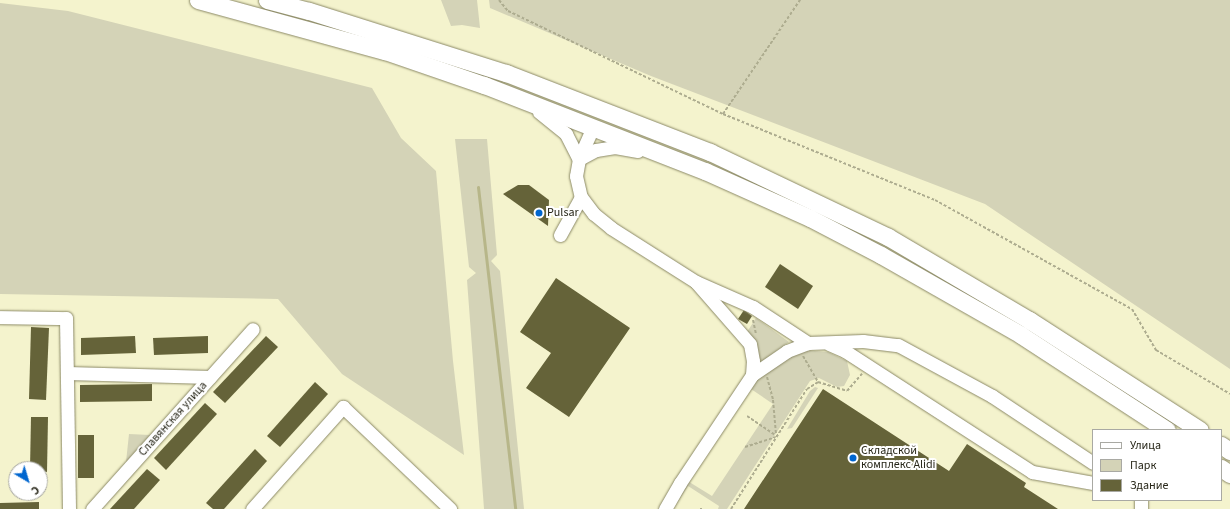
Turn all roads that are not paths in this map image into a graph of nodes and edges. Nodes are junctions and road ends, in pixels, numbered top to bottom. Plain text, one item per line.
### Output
1 (198, 0) edge
2 (267, 0) edge
3 (484, 85) junction
4 (602, 110) junction
5 (593, 127) junction
6 (579, 159) junction
7 (682, 162) junction
8 (581, 197) junction
9 (560, 234) dead end
10 (696, 282) junction
11 (0, 317) edge
12 (253, 329) dead end
13 (823, 342) junction
14 (803, 345) junction
15 (67, 373) junction
16 (752, 375) junction
17 (210, 377) junction
18 (1165, 429) edge
19 (1198, 429) edge
20 (1092, 462) edge
21 (1092, 483) edge
22 (69, 509) edge
23 (92, 509) edge
24 (252, 509) edge
25 (450, 509) edge
26 (665, 509) edge

1 - 3 main road
2 - 4 main road
3 - 5 main road
3 - 6 street
4 - 5 main road
4 - 19 main road
5 - 6 street
5 - 7 main road
6 - 7 street
6 - 8 street
7 - 18 main road
8 - 9 street
8 - 10 street
10 - 14 street
10 - 16 street
11 - 15 street
12 - 17 street, Славянская улица
13 - 14 street
13 - 20 street
13 - 21 street
14 - 16 street
15 - 17 street
15 - 22 street
16 - 26 street
17 - 23 street, Славянская улица
24 - 25 street

